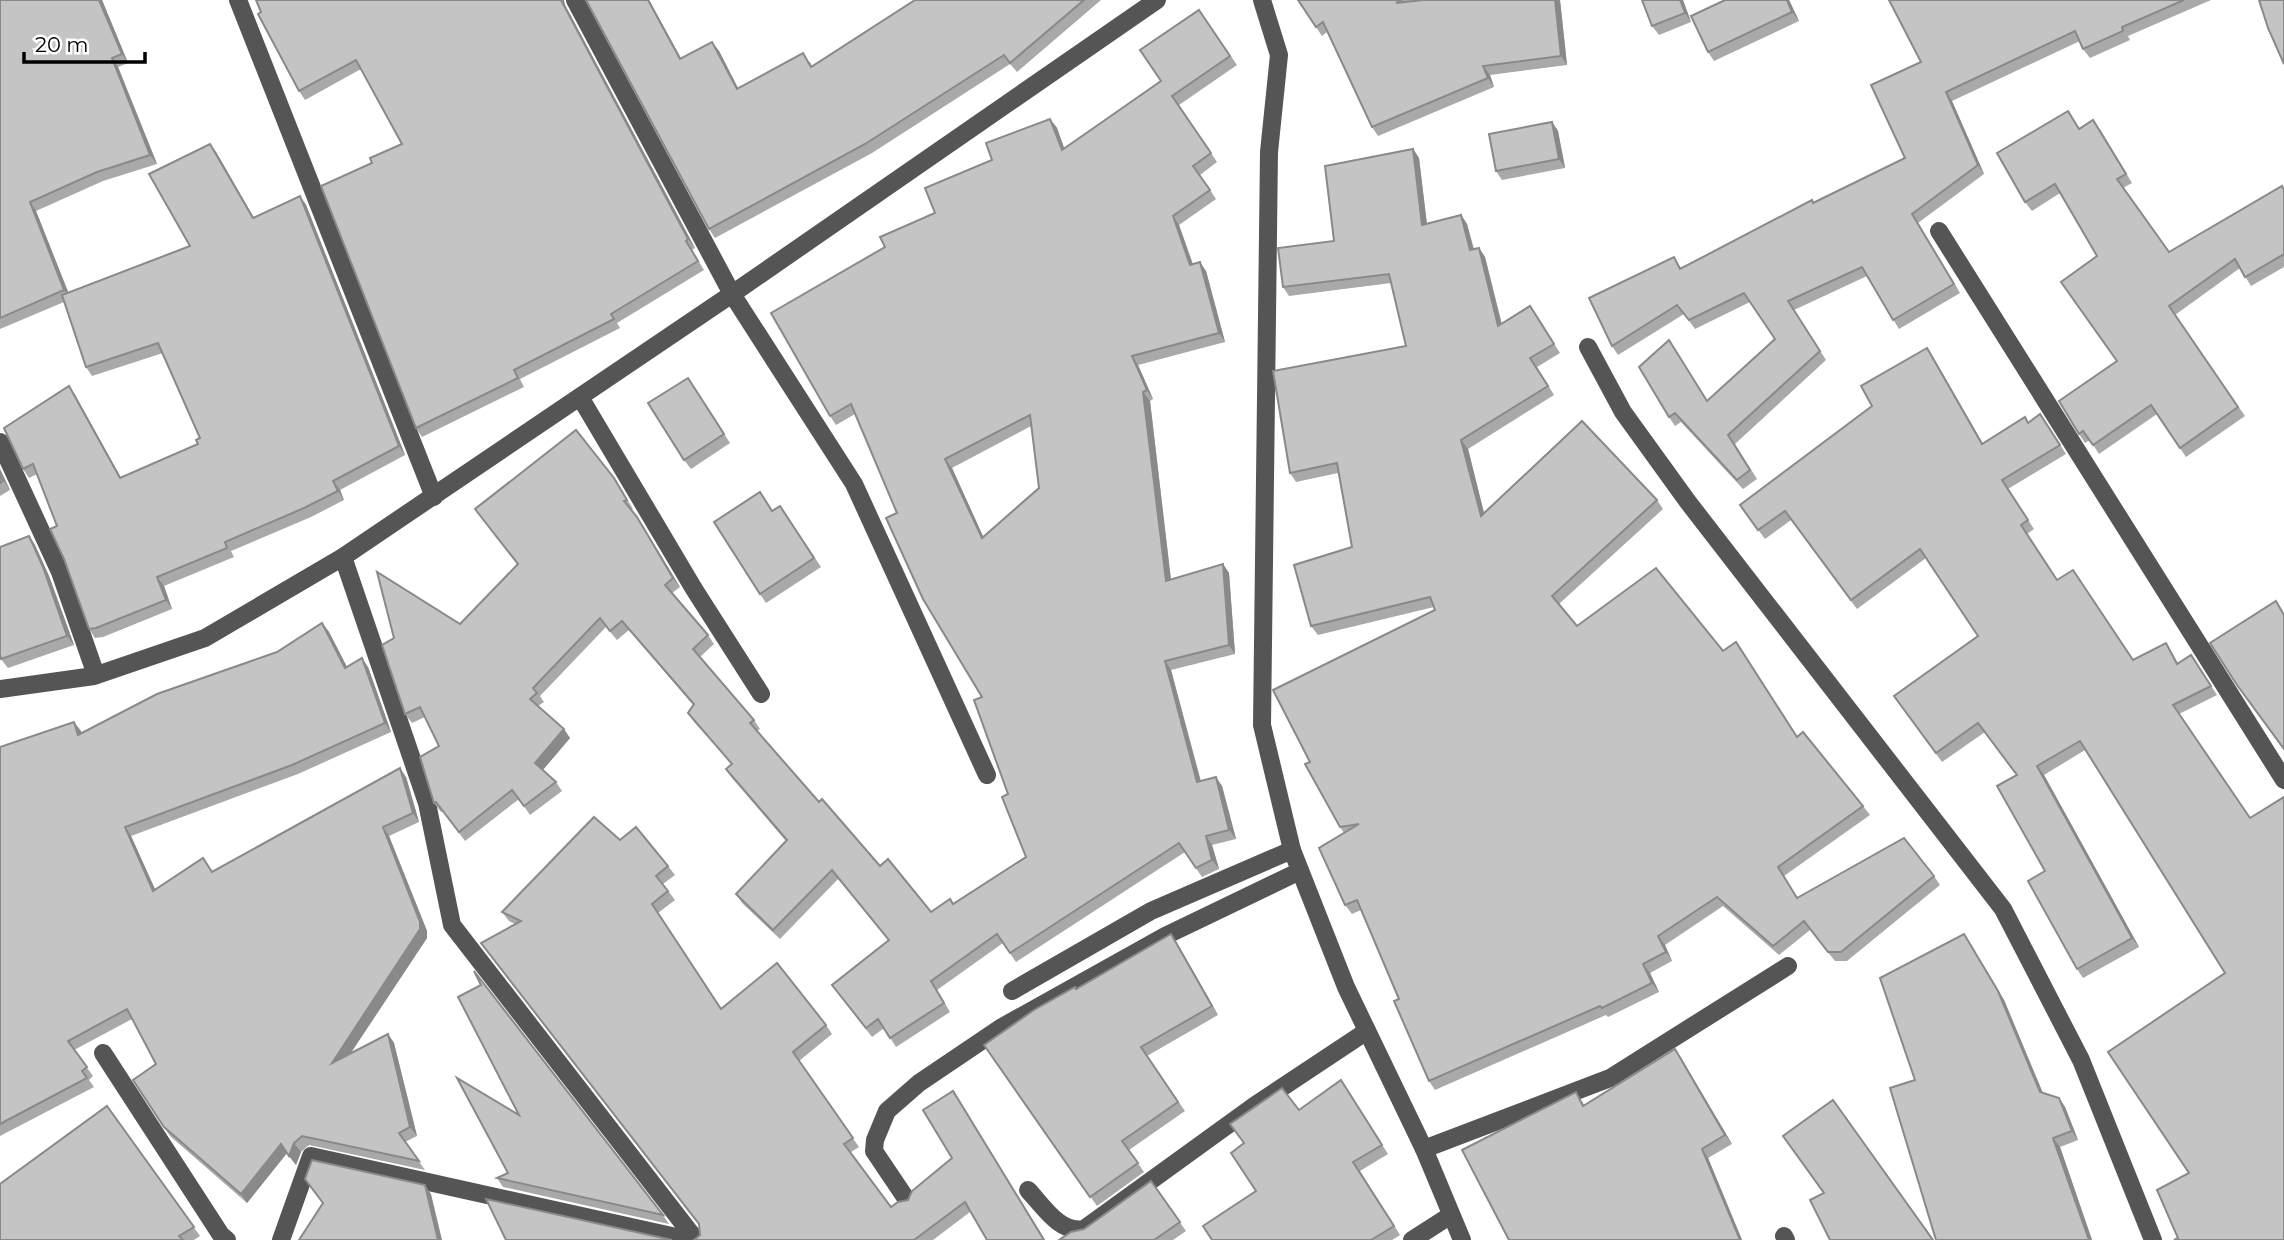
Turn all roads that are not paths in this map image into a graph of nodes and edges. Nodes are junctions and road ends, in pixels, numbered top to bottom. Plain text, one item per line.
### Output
1 (238, 0) edge
2 (575, 0) edge
3 (1157, 0) edge
4 (1262, 0) edge
5 (1939, 230) dead end
6 (732, 294) junction
7 (1588, 347) dead end
8 (580, 397) junction
9 (0, 442) edge
10 (434, 497) junction
11 (343, 557) junction
12 (96, 675) junction
13 (0, 690) edge
14 (761, 694) dead end
15 (987, 775) dead end
16 (2284, 780) edge
17 (1292, 850) junction
18 (1300, 871) junction
19 (1788, 966) dead end
20 (1012, 991) dead end
21 (1367, 1031) junction
22 (103, 1053) dead end
23 (1424, 1149) junction
24 (1028, 1190) dead end
25 (907, 1200) edge
26 (1451, 1215) junction
27 (227, 1240) edge
28 (281, 1240) edge
29 (690, 1240) edge
30 (696, 1240) edge
31 (1412, 1240) edge
32 (1462, 1240) edge
33 (2153, 1240) edge

1 - 10 street
2 - 6 street
3 - 6 street
4 - 17 street
5 - 16 street
6 - 8 street
6 - 15 street
7 - 33 street
8 - 10 street
8 - 14 street
9 - 12 street
10 - 11 street
11 - 12 street
11 - 30 street
12 - 13 street
17 - 18 street
17 - 20 street
18 - 21 street
18 - 25 street
19 - 23 street
21 - 23 street
21 - 24 street
22 - 27 street
23 - 26 street
26 - 31 street
26 - 32 street
28 - 29 street

